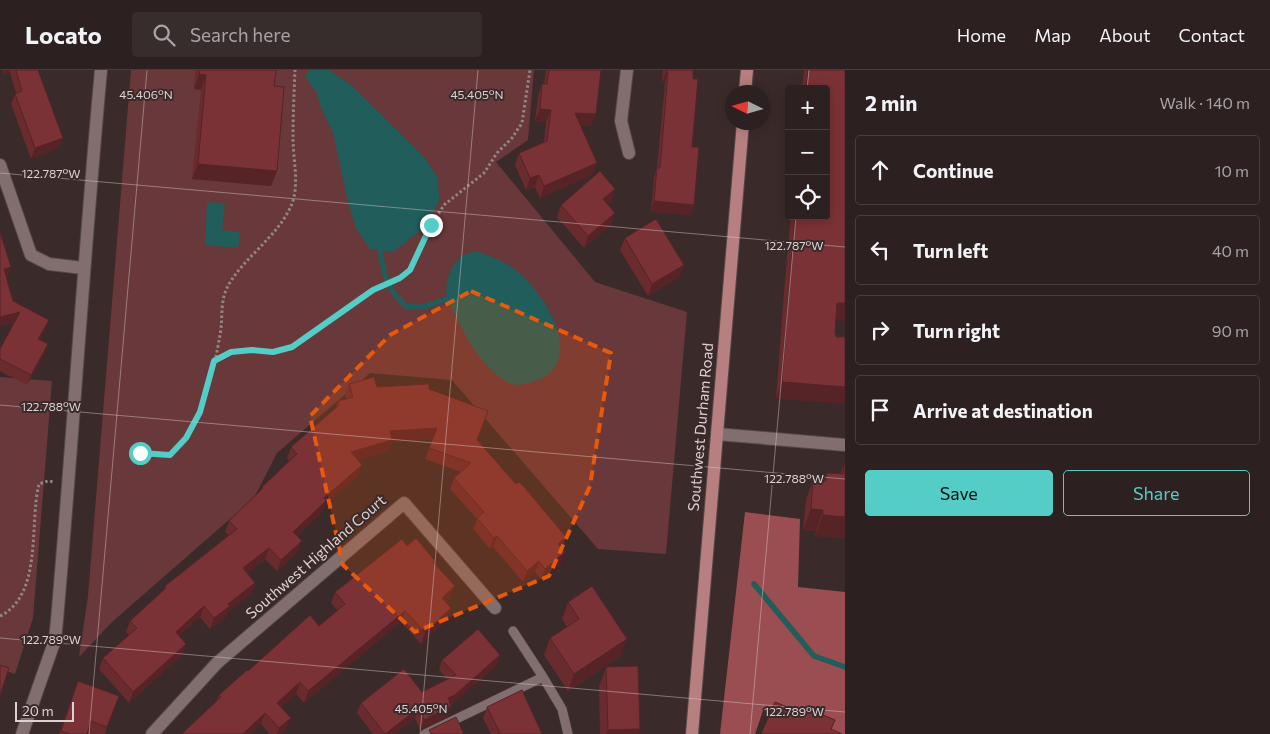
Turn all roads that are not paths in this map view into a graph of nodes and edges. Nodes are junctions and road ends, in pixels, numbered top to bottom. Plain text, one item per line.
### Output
1 (101, 70) edge
2 (628, 70) edge
3 (747, 70) edge
4 (746, 85) edge
5 (742, 130) edge
6 (629, 153) dead end
7 (0, 165) edge
8 (84, 268) junction
9 (717, 434) junction
10 (845, 445) edge
11 (495, 608) dead end
12 (513, 632) dead end
13 (543, 677) junction
14 (22, 734) edge
15 (152, 734) edge
16 (425, 734) edge
17 (568, 734) edge
18 (692, 734) edge

1 - 8 street
2 - 6 street
3 - 4 main road
5 - 9 main road, Southwest Durham Road
7 - 8 street
8 - 14 street
9 - 10 street
9 - 18 main road, Southwest Durham Road
11 - 15 street, Southwest Highland Court
12 - 13 lane
13 - 16 lane
13 - 17 lane

